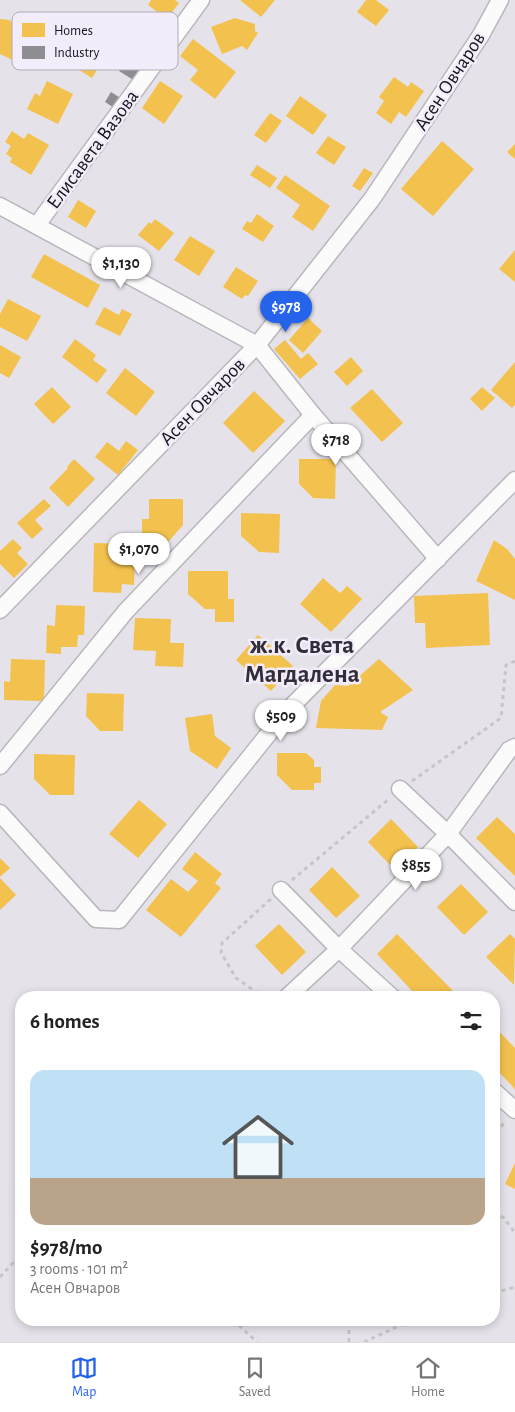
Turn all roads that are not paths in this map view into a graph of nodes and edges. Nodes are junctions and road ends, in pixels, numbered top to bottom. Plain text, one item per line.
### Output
1 (201, 0) edge
2 (500, 0) edge
3 (178, 32) edge
4 (150, 70) edge
5 (0, 206) edge
6 (37, 225) junction
7 (257, 345) junction
8 (313, 415) junction
9 (515, 480) edge
10 (438, 559) junction
11 (0, 610) edge
12 (515, 747) edge
13 (0, 766) edge
14 (400, 789) road end
15 (0, 814) edge
16 (448, 834) junction
17 (281, 890) road end
18 (515, 902) edge
19 (340, 948) junction
20 (294, 991) edge
21 (385, 991) edge
22 (500, 1096) edge
23 (515, 1110) edge

1 - 3 street, Елисавета Вазова
2 - 7 street, Асен Овчаров
4 - 6 street, Елисавета Вазова
5 - 6 street
6 - 7 street
7 - 8 street
7 - 11 street, Асен Овчаров
8 - 10 street
8 - 13 street
9 - 10 street
10 - 15 street
12 - 16 street
14 - 16 street
16 - 18 street
16 - 19 street
17 - 19 street
19 - 20 street
19 - 21 street
22 - 23 street

